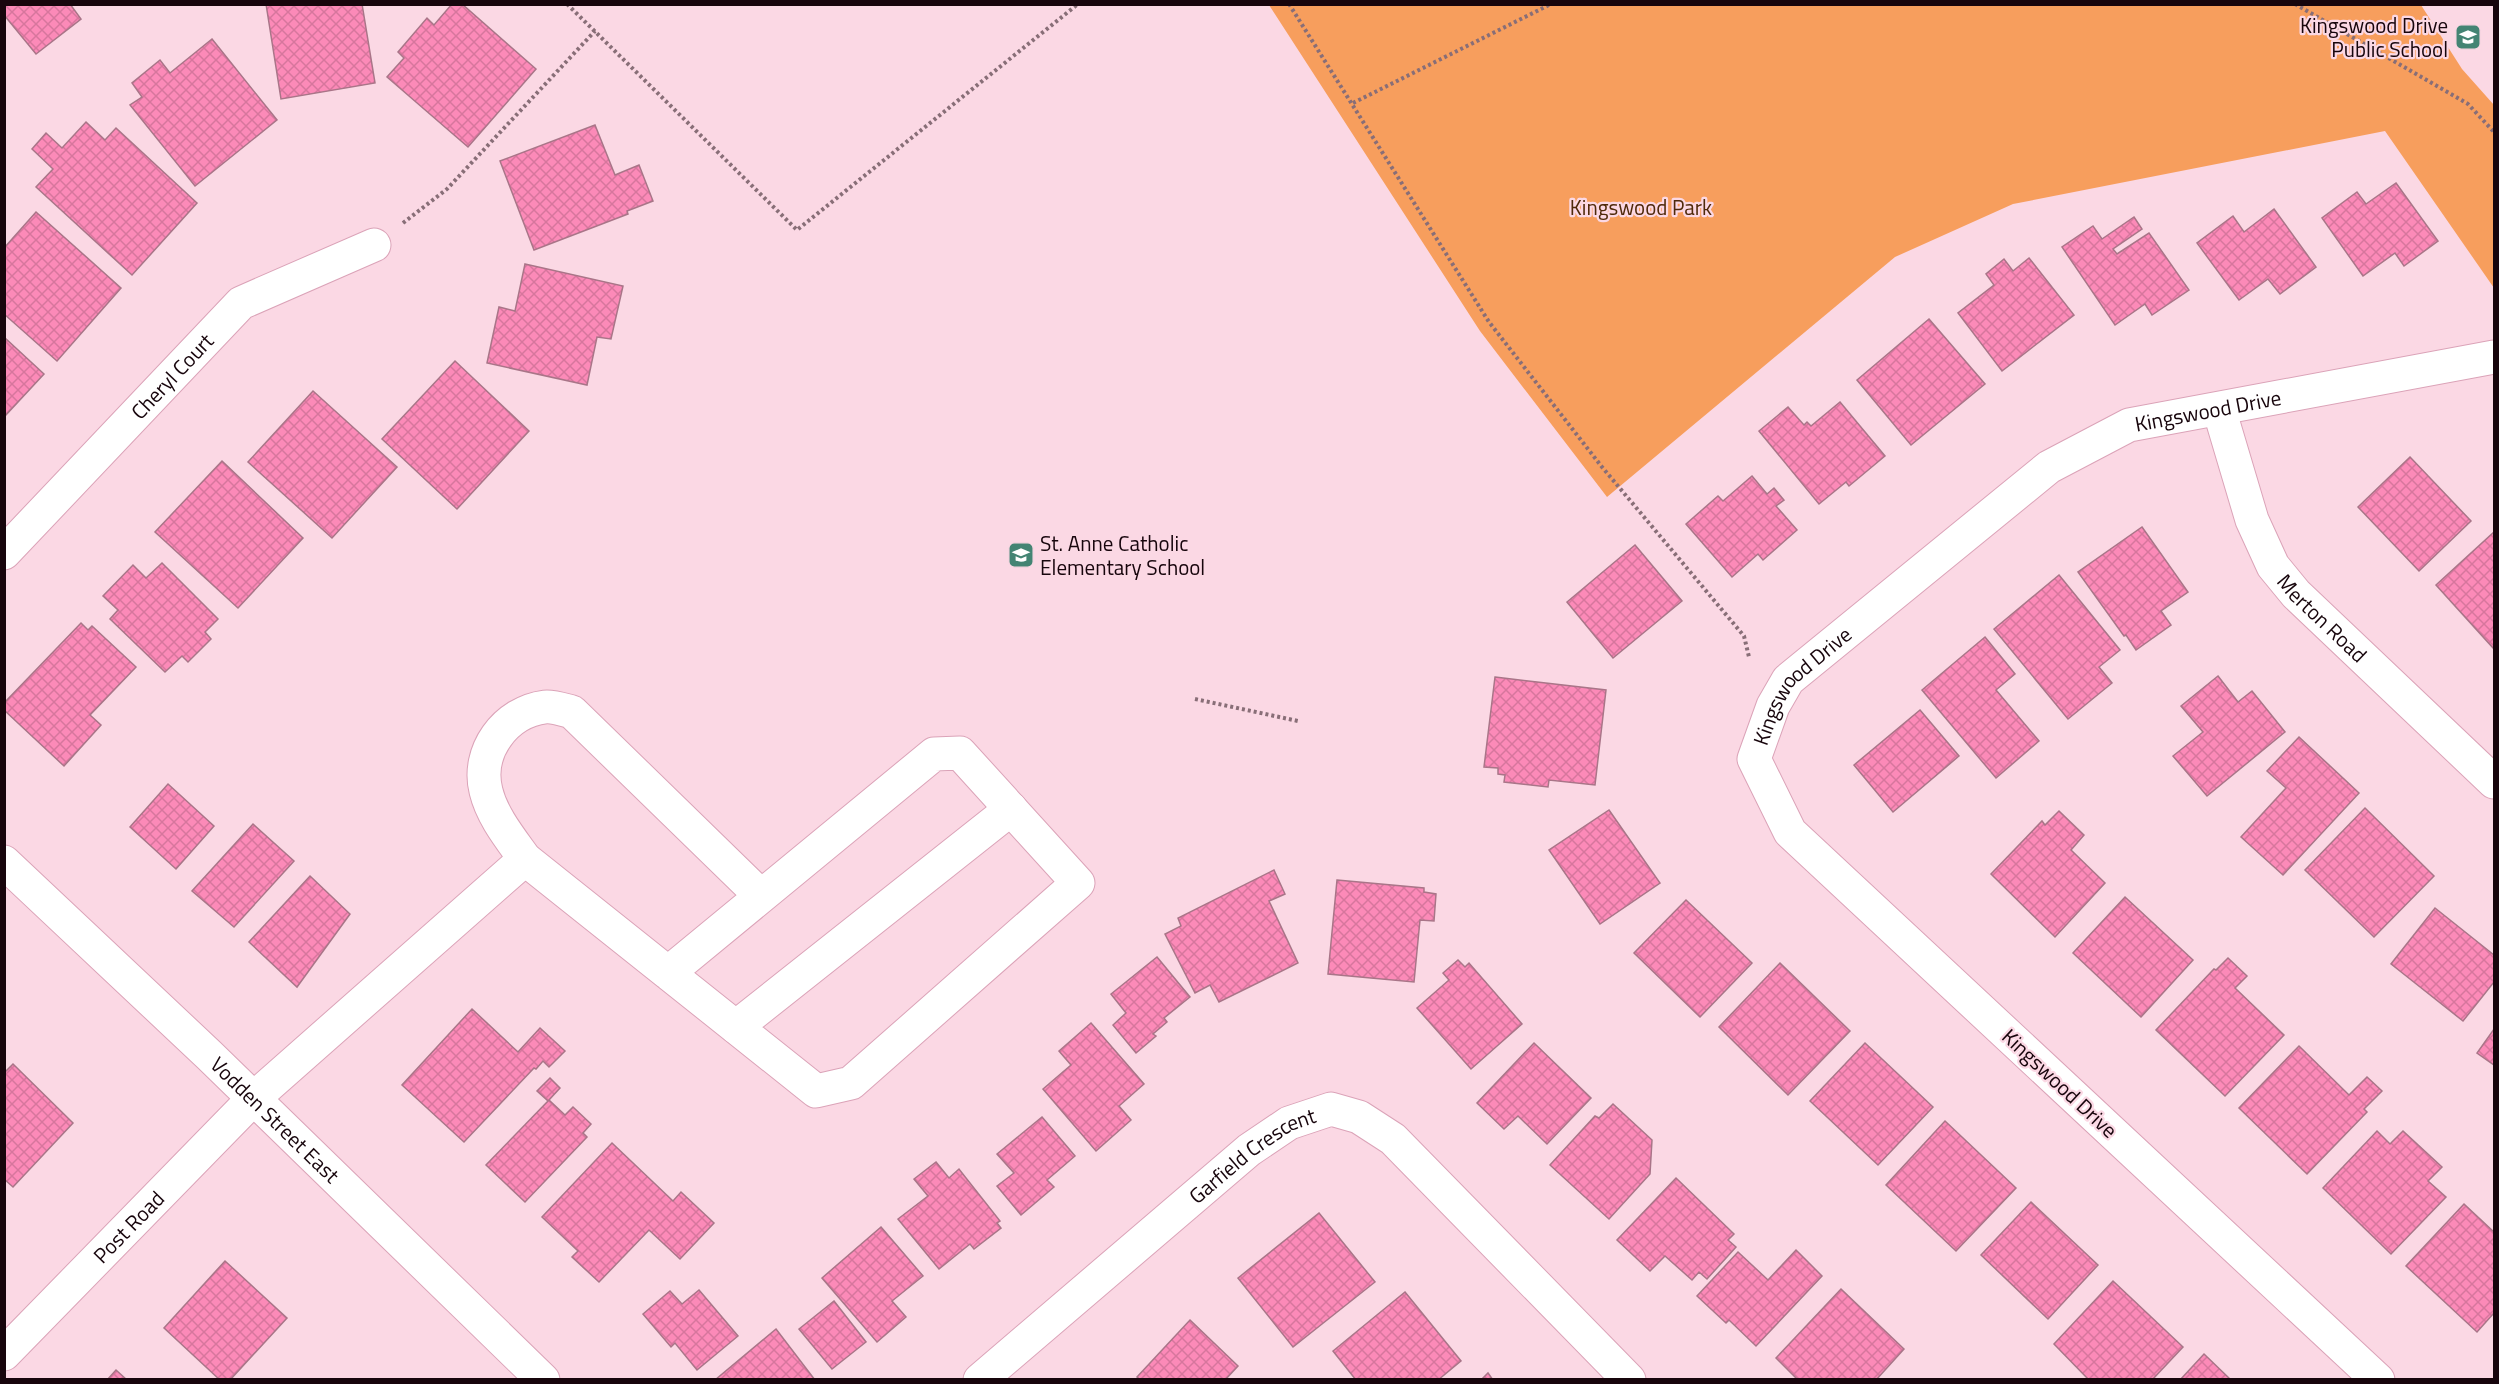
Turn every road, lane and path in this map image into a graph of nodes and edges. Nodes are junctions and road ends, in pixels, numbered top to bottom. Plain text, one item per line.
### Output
1 (567, 4) edge
2 (1077, 4) edge
3 (1290, 4) edge
4 (1551, 4) edge
5 (2295, 4) edge
6 (595, 31) junction
7 (1353, 103) junction
8 (2494, 132) edge
9 (374, 245) joint
10 (2494, 357) edge
11 (2219, 409) junction
12 (4, 553) edge
13 (1749, 657) dead end
14 (1195, 699) dead end
15 (1298, 721) dead end
16 (2494, 782) edge
17 (1011, 808) junction
18 (525, 859) junction
19 (4, 862) edge
20 (761, 897) junction
21 (668, 973) junction
22 (736, 1027) junction
23 (254, 1098) junction
24 (4, 1354) edge
25 (543, 1380) edge
26 (980, 1380) edge
27 (1629, 1380) edge
28 (2378, 1380) edge

1 - 6 path
2 - 6 path
3 - 7 path
4 - 7 path
5 - 8 path
6 - 9 path
7 - 13 path
9 - 12 street, Cheryl Court
10 - 11 street, Kingswood Drive
11 - 16 street, Merton Road
11 - 28 street, Kingswood Drive
14 - 15 path
17 - 20 street
17 - 22 street
17 - 22 street
18 - 20 street
18 - 21 street
18 - 23 street, Post Road
19 - 23 street, Vodden Street East
20 - 21 street
21 - 22 street
23 - 24 street, Post Road
23 - 25 street, Vodden Street East
26 - 27 street, Garfield Crescent

